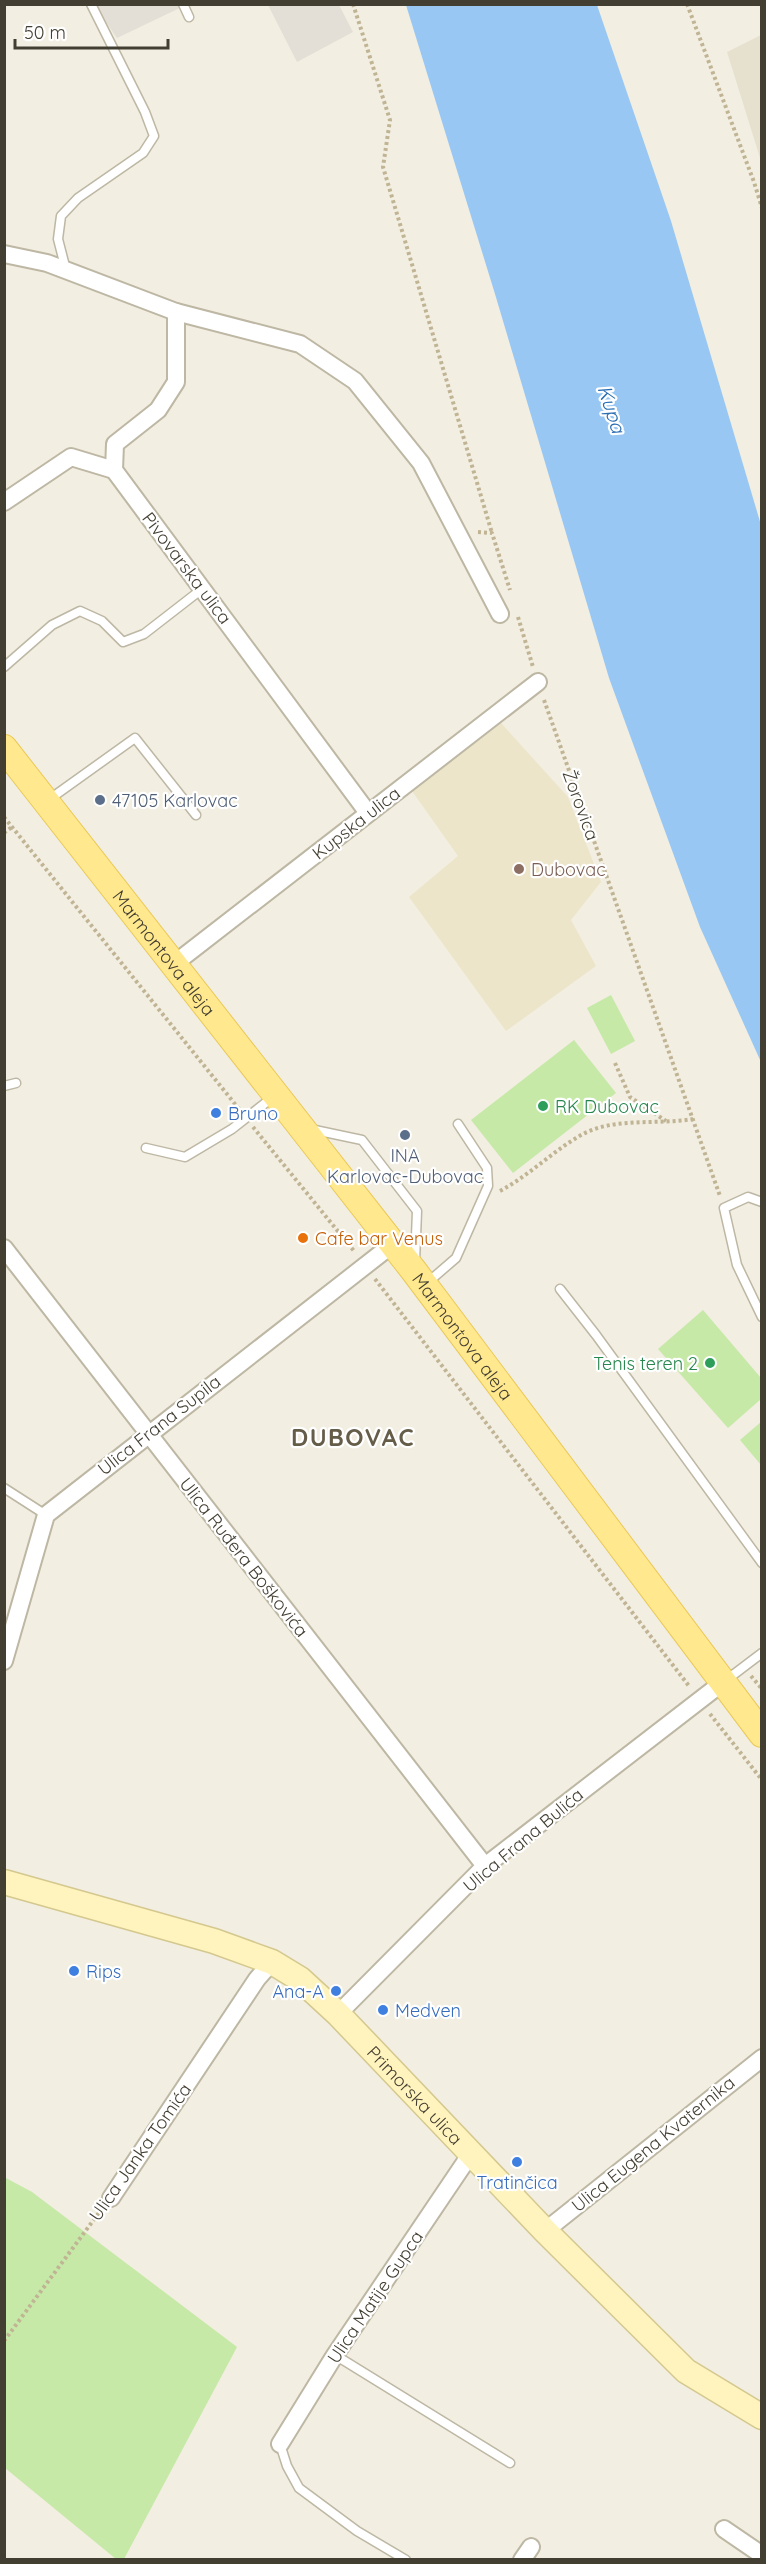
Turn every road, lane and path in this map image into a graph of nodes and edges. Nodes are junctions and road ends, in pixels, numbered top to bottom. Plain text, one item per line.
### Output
1 (92, 4) edge
2 (183, 4) edge
3 (353, 4) edge
4 (687, 4) edge
5 (189, 17) dead end
6 (762, 208) edge
7 (4, 254) edge
8 (66, 270) junction
9 (176, 312) junction
10 (114, 470) junction
11 (4, 502) edge
12 (458, 532) junction
13 (492, 533) junction
14 (202, 589) junction
15 (512, 597) dead end
16 (508, 611) joint
17 (4, 667) edge
18 (538, 682) junction
19 (4, 748) edge
20 (47, 801) junction
21 (368, 813) junction
22 (196, 814) dead end
23 (4, 818) edge
24 (12, 827) junction
25 (4, 833) edge
26 (174, 963) junction
27 (615, 1063) dead end
28 (16, 1083) dead end
29 (4, 1086) edge
30 (276, 1095) junction
31 (246, 1118) junction
32 (693, 1119) junction
33 (666, 1122) junction
34 (458, 1124) dead end
35 (302, 1127) junction
36 (146, 1148) dead end
37 (481, 1202) junction
38 (762, 1202) edge
39 (724, 1208) junction
40 (393, 1244) junction
41 (4, 1248) edge
42 (365, 1265) junction
43 (420, 1278) junction
44 (560, 1289) dead end
45 (762, 1317) edge
46 (148, 1434) junction
47 (4, 1488) edge
48 (46, 1515) junction
49 (762, 1563) edge
50 (762, 1653) edge
51 (4, 1660) edge
52 (722, 1683) junction
53 (699, 1699) junction
54 (762, 1734) edge
55 (762, 1780) edge
56 (485, 1866) junction
57 (4, 1882) edge
58 (272, 1962) junction
59 (339, 2014) junction
60 (762, 2058) edge
61 (472, 2152) junction
62 (111, 2198) joint
63 (545, 2231) junction
64 (4, 2341) edge
65 (335, 2355) junction
66 (762, 2417) edge
67 (280, 2444) joint
68 (510, 2463) dead end
69 (724, 2529) dead end
70 (762, 2555) edge
71 (406, 2559) edge

1 - 8 lane
2 - 5 lane
3 - 13 path
4 - 6 path
7 - 8 street
8 - 9 street
9 - 10 street
9 - 12 street
10 - 11 street
10 - 14 street, Pivovarska ulica
12 - 13 path
12 - 16 street
13 - 15 path
14 - 17 lane
14 - 21 street, Pivovarska ulica
16 - 18 path, Žorovica
18 - 21 street, Kupska ulica
18 - 32 path, Žorovica
19 - 20 main road
20 - 22 lane
20 - 26 main road, Marmontova aleja
21 - 26 street, Kupska ulica
23 - 24 path
24 - 25 path
24 - 31 path
26 - 30 main road, Marmontova aleja
27 - 33 path
28 - 29 lane
30 - 31 lane
30 - 35 main road, Marmontova aleja
31 - 36 lane
31 - 42 path
32 - 33 path
32 - 39 path, Žorovica
33 - 37 path
34 - 37 lane
35 - 40 main road, Marmontova aleja
35 - 43 lane
37 - 43 lane
38 - 39 lane
39 - 45 lane
40 - 42 street, Ulica Frana Supila
40 - 43 main road, Marmontova aleja
41 - 46 street, Ulica Ruđera Boškovića
42 - 46 street, Ulica Frana Supila
42 - 53 path
43 - 52 main road, Marmontova aleja
44 - 49 lane
46 - 48 street, Ulica Frana Supila
46 - 56 street, Ulica Ruđera Boškovića
47 - 48 lane
48 - 51 street
50 - 52 lane
52 - 53 street, Ulica Frana Bulića
52 - 54 main road, Marmontova aleja
53 - 55 path
53 - 56 street, Ulica Frana Bulića
56 - 59 street, Ulica Frana Bulića
57 - 58 main road, Primorska ulica
58 - 59 main road, Primorska ulica
58 - 62 street, Ulica Janka Tomića
59 - 61 main road, Primorska ulica
60 - 63 street, Ulica Eugena Kvaternika
61 - 63 main road, Primorska ulica
61 - 65 street, Ulica Matije Gupca
62 - 64 path, Ulica Janka Tomića
63 - 66 main road, Primorska ulica
65 - 67 street, Ulica Matije Gupca
65 - 68 lane
67 - 71 lane
69 - 70 street

